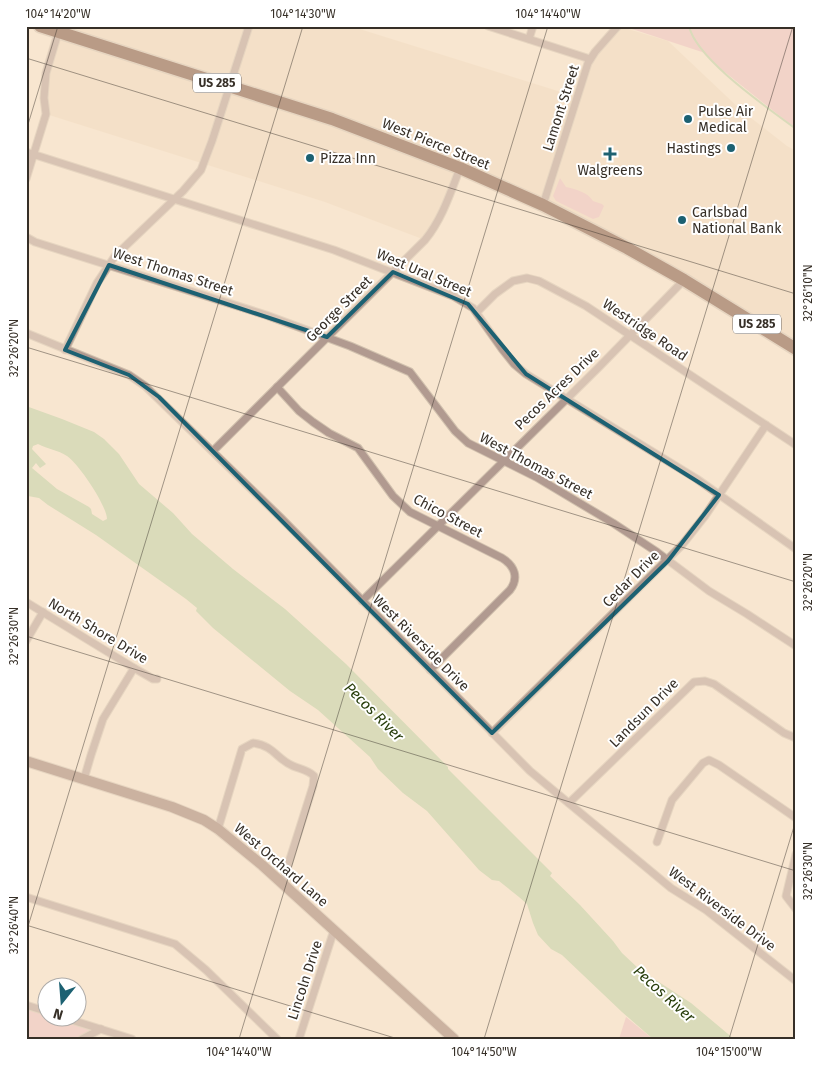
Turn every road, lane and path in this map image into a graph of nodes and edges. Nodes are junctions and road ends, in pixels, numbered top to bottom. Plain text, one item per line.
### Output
1 (40, 26) edge
2 (249, 26) edge
3 (488, 26) edge
4 (533, 26) edge
5 (618, 26) edge
6 (59, 29) edge
7 (529, 39) junction
8 (590, 59) junction
9 (230, 87) junction
10 (26, 152) edge
11 (34, 155) junction
12 (460, 168) junction
13 (26, 179) edge
14 (174, 200) junction
15 (543, 205) junction
16 (26, 237) edge
17 (109, 265) junction
18 (393, 272) junction
19 (684, 280) junction
20 (477, 312) junction
21 (26, 333) edge
22 (630, 335) junction
23 (328, 338) junction
24 (796, 349) edge
25 (66, 350) junction
26 (277, 388) junction
27 (566, 398) junction
28 (766, 425) junction
29 (796, 445) edge
30 (213, 451) junction
31 (502, 461) junction
32 (719, 495) junction
33 (437, 526) junction
34 (796, 549) edge
35 (668, 561) junction
36 (362, 601) junction
37 (26, 602) edge
38 (43, 612) junction
39 (26, 640) edge
40 (796, 646) edge
41 (134, 668) junction
42 (430, 670) junction
43 (157, 679) dead end
44 (492, 733) junction
45 (796, 738) edge
46 (26, 761) edge
47 (84, 780) junction
48 (569, 803) junction
49 (796, 818) edge
50 (218, 829) junction
51 (657, 842) dead end
52 (796, 854) edge
53 (282, 884) junction
54 (26, 897) edge
55 (796, 909) edge
56 (334, 930) junction
57 (796, 981) edge
58 (26, 1005) edge
59 (38, 1009) edge
60 (88, 1025) edge
61 (101, 1029) junction
62 (82, 1039) edge
63 (132, 1039) edge
64 (277, 1039) edge
65 (299, 1039) edge
66 (454, 1039) edge

1 - 6 highway, West Pierce Street / US 285
2 - 9 street
3 - 7 street
4 - 7 street
5 - 8 street, Lamont Street
6 - 9 highway, West Pierce Street / US 285
6 - 11 street
7 - 8 street
8 - 15 street, Lamont Street
9 - 12 highway, West Pierce Street / US 285
9 - 14 street
10 - 11 street, West Ural Street
11 - 13 street
11 - 14 street, West Ural Street
12 - 15 highway, West Pierce Street / US 285
12 - 18 street, George Street
14 - 17 street
14 - 18 street, West Ural Street
15 - 19 highway, West Pierce Street / US 285
16 - 17 street, West Thomas Street
17 - 23 street, West Thomas Street
17 - 25 street
18 - 20 street, West Ural Street
18 - 23 street, George Street
19 - 22 street, Pecos Acres Drive
19 - 24 highway, West Pierce Street / US 285
20 - 22 street, Westridge Road
20 - 27 street, West Ural Street
21 - 25 street, West Riverside Drive
22 - 27 street, Pecos Acres Drive
22 - 28 street, Westridge Road
23 - 26 street, George Street
23 - 31 street, West Thomas Street
25 - 30 street, West Riverside Drive
26 - 30 street, George Street
26 - 33 street, Chico Street
27 - 31 street, Pecos Acres Drive
27 - 32 street, West Ural Street
28 - 29 street, Westridge Road
28 - 32 street, Cedar Drive
30 - 36 street, West Riverside Drive
31 - 33 street, Pecos Acres Drive
31 - 35 street, West Thomas Street
32 - 34 street, West Ural Street
32 - 35 street, Cedar Drive
33 - 36 street, Pecos Acres Drive
33 - 42 street, Chico Street
35 - 40 street, West Thomas Street
35 - 44 street, Cedar Drive
36 - 42 street, West Riverside Drive
37 - 38 street, North Shore Drive
38 - 39 street
38 - 41 street, North Shore Drive
41 - 43 street, North Shore Drive
41 - 47 street
42 - 44 street, West Riverside Drive
44 - 48 street, West Riverside Drive
45 - 48 street, Landsun Drive
46 - 47 street, West Orchard Lane
47 - 50 street, West Orchard Lane
48 - 57 street, West Riverside Drive
49 - 51 street
50 - 53 street, West Orchard Lane
50 - 53 street
52 - 55 street
53 - 56 street, West Orchard Lane
54 - 64 street
56 - 65 street, Lincoln Drive
56 - 66 street, West Orchard Lane
58 - 59 street
60 - 61 street
61 - 62 street
61 - 63 street

